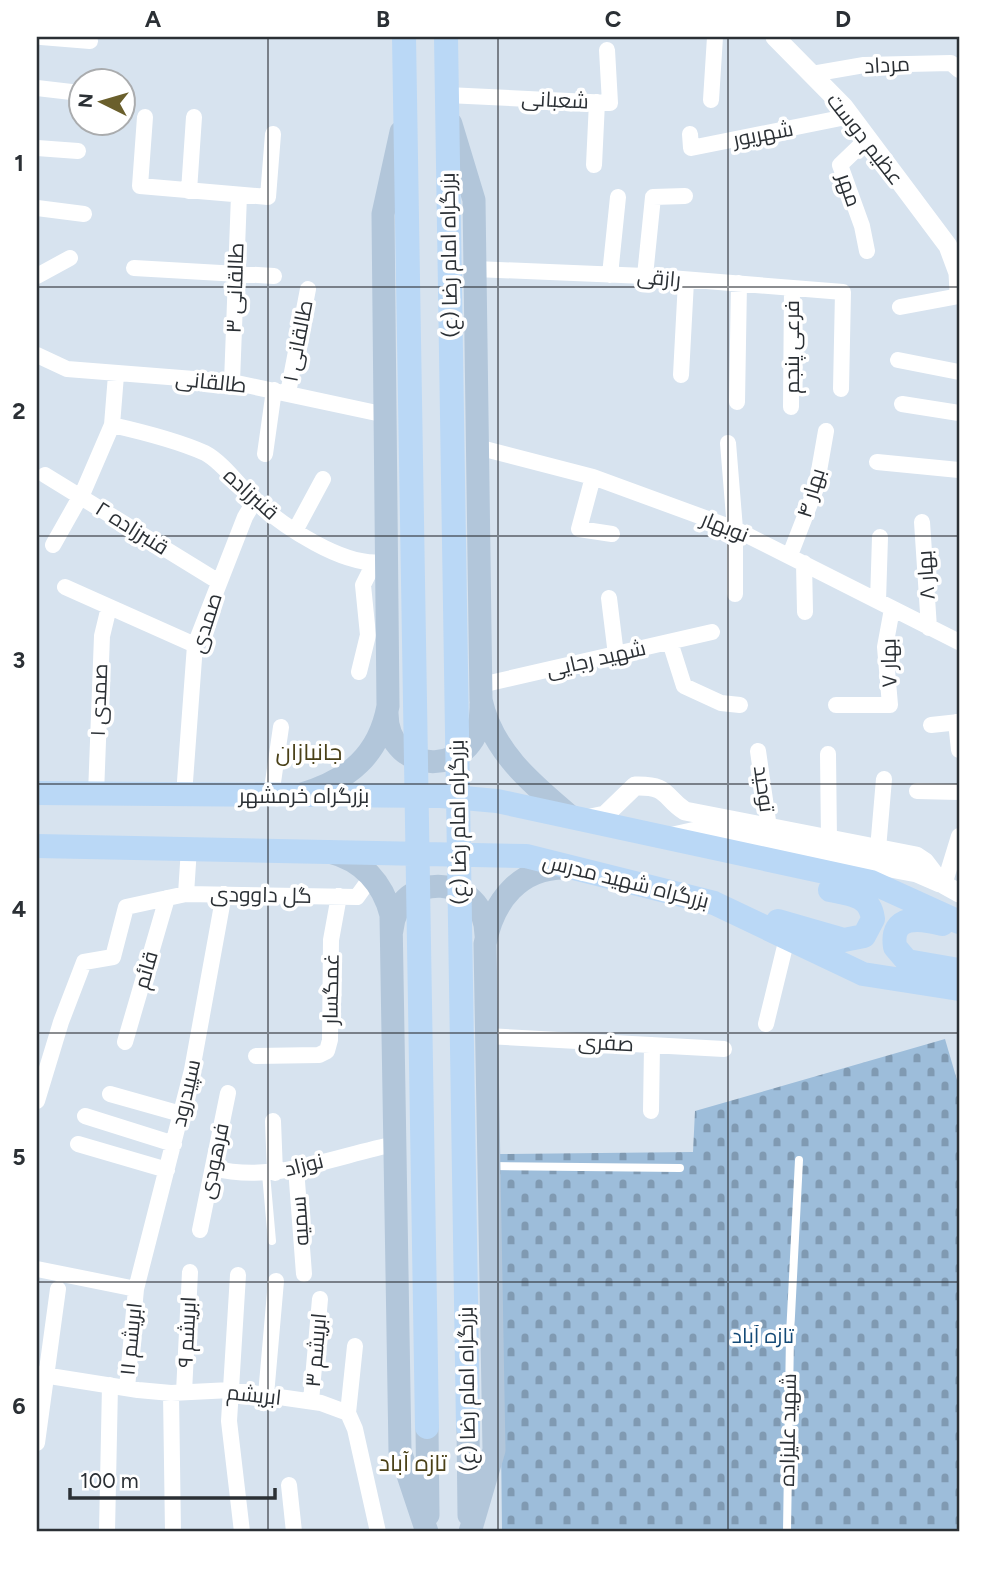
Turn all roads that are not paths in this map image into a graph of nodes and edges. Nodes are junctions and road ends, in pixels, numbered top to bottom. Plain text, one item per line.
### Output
1 (41, 37) edge
2 (404, 37) edge
3 (446, 37) edge
4 (715, 37) edge
5 (775, 37) edge
6 (90, 41) dead end
7 (607, 50) dead end
8 (959, 70) edge
9 (812, 74) junction
10 (37, 88) edge
11 (66, 91) edge
12 (711, 100) dead end
13 (447, 103) junction
14 (597, 103) junction
15 (405, 112) junction
16 (850, 116) junction
17 (145, 117) dead end
18 (194, 117) dead end
19 (273, 134) dead end
20 (690, 134) dead end
21 (866, 139) junction
22 (37, 148) edge
23 (78, 151) dead end
24 (594, 165) dead end
25 (189, 191) junction
26 (239, 195) junction
27 (685, 196) dead end
28 (618, 197) dead end
29 (37, 208) edge
30 (84, 214) dead end
31 (867, 251) dead end
32 (70, 258) dead end
33 (134, 268) dead end
34 (475, 269) junction
35 (235, 275) junction
36 (610, 275) junction
37 (37, 276) edge
38 (274, 276) dead end
39 (646, 276) junction
40 (686, 281) junction
41 (739, 283) junction
42 (792, 288) junction
43 (307, 289) dead end
44 (959, 294) edge
45 (900, 307) dead end
46 (37, 355) edge
47 (898, 360) dead end
48 (959, 372) edge
49 (116, 375) junction
50 (681, 375) dead end
51 (232, 382) junction
52 (841, 389) dead end
53 (281, 391) junction
54 (737, 402) dead end
55 (902, 404) dead end
56 (791, 407) dead end
57 (959, 413) edge
58 (386, 415) junction
59 (112, 425) junction
60 (826, 431) dead end
61 (728, 443) dead end
62 (477, 447) junction
63 (265, 454) dead end
64 (877, 462) dead end
65 (959, 470) edge
66 (45, 475) dead end
67 (593, 477) junction
68 (323, 479) dead end
69 (81, 496) junction
70 (255, 500) junction
71 (922, 522) dead end
72 (735, 529) junction
73 (295, 531) junction
74 (612, 534) dead end
75 (880, 537) dead end
76 (53, 545) dead end
77 (797, 559) junction
78 (380, 563) junction
79 (219, 582) junction
80 (65, 587) dead end
81 (735, 594) dead end
82 (609, 598) dead end
83 (878, 601) junction
84 (110, 607) junction
85 (892, 609) junction
86 (805, 612) dead end
87 (929, 628) junction
88 (712, 632) dead end
89 (670, 642) junction
90 (959, 642) edge
91 (195, 645) junction
92 (616, 655) junction
93 (359, 672) dead end
94 (481, 691) junction
95 (740, 705) dead end
96 (836, 705) dead end
97 (388, 706) junction
98 (958, 722) edge
99 (931, 725) dead end
100 (281, 727) dead end
101 (959, 750) edge
102 (758, 751) dead end
103 (828, 754) dead end
104 (884, 779) dead end
105 (916, 791) dead end
106 (37, 793) edge
107 (959, 793) edge
108 (96, 794) junction
109 (184, 795) junction
110 (280, 796) junction
111 (577, 818) junction
112 (769, 828) junction
113 (959, 835) edge
114 (666, 838) junction
115 (829, 839) junction
116 (37, 845) edge
117 (703, 846) junction
118 (189, 848) junction
119 (878, 849) junction
120 (318, 850) junction
121 (587, 870) junction
122 (372, 876) junction
123 (952, 889) edge
124 (186, 894) junction
125 (224, 894) junction
126 (339, 896) junction
127 (167, 898) junction
128 (703, 899) junction
129 (959, 922) edge
130 (959, 929) edge
131 (392, 937) junction
132 (787, 938) junction
133 (486, 941) junction
134 (959, 970) edge
135 (888, 978) junction
136 (959, 989) edge
137 (959, 1001) edge
138 (766, 1024) dead end
139 (487, 1036) junction
140 (125, 1042) dead end
141 (652, 1045) junction
142 (724, 1049) dead end
143 (256, 1056) dead end
144 (228, 1093) dead end
145 (110, 1094) dead end
146 (37, 1101) edge
147 (651, 1111) dead end
148 (181, 1114) junction
149 (85, 1116) dead end
150 (273, 1121) dead end
151 (78, 1144) dead end
152 (174, 1144) junction
153 (395, 1144) junction
154 (799, 1160) dead end
155 (489, 1166) junction
156 (213, 1168) junction
157 (296, 1168) junction
158 (680, 1168) dead end
159 (167, 1170) junction
160 (271, 1173) junction
161 (200, 1230) dead end
162 (272, 1241) dead end
163 (37, 1269) edge
164 (190, 1272) dead end
165 (304, 1274) dead end
166 (238, 1275) dead end
167 (276, 1281) dead end
168 (58, 1289) dead end
169 (136, 1289) junction
170 (320, 1299) dead end
171 (355, 1346) dead end
172 (41, 1375) edge
173 (118, 1387) junction
174 (231, 1390) junction
175 (177, 1392) junction
176 (266, 1395) junction
177 (311, 1401) junction
178 (348, 1413) junction
179 (427, 1427) joint
180 (468, 1427) joint
181 (37, 1443) edge
182 (289, 1485) dead end
183 (107, 1532) edge
184 (173, 1532) edge
185 (242, 1532) edge
186 (294, 1532) edge
187 (378, 1532) edge
188 (428, 1532) edge
189 (470, 1532) edge
190 (787, 1532) edge

1 - 6 street
2 - 15 highway, بزرگراه امام رضا (ع)
3 - 13 highway, بزرگراه امام رضا (ع)
4 - 12 street
5 - 9 street, عظیم دوست
7 - 14 street, شعبانی
8 - 9 street, مرداد
9 - 16 street, عظیم دوست
10 - 11 street
13 - 14 street, شعبانی
13 - 34 main road, بزرگراه امام رضا (ع)
13 - 180 highway, بزرگراه امام رضا (ع)
14 - 24 street
15 - 58 main road, بزرگراه امام رضا (ع)
15 - 179 highway, بزرگراه امام رضا (ع)
16 - 20 street, شهریور
16 - 21 street, عظیم دوست
17 - 25 street
18 - 25 street
19 - 26 street
21 - 31 street, مهر
21 - 44 street, عظیم دوست
22 - 23 street
25 - 26 street
26 - 35 street, طالقانی ۳
27 - 39 street
28 - 36 street
29 - 30 street
32 - 37 street
33 - 35 street
34 - 36 street, رازقی
34 - 62 main road, بزرگراه امام رضا (ع)
35 - 38 street
35 - 51 street, طالقانی ۳
36 - 39 street, رازقی
39 - 40 street, رازقی
40 - 41 street, رازقی
40 - 50 street
41 - 42 street, رازقی
41 - 54 street
42 - 52 street, رازقی
42 - 56 street, فرعی پنجم
43 - 53 street, طالقانی ۱
44 - 45 street
46 - 49 street, طالقانی
47 - 48 street
49 - 51 street, طالقانی
49 - 59 street
51 - 53 street, طالقانی
53 - 58 street, طالقانی
53 - 63 street, طالقانی ۱
55 - 57 street
58 - 78 main road, بزرگراه امام رضا (ع)
59 - 69 street
59 - 70 street, قنبرزاده
60 - 77 street, بهار ۴
61 - 72 street
62 - 67 street, نوبهار
62 - 94 main road, بزرگراه امام رضا (ع)
64 - 65 street
66 - 69 street, قنبرزاده ۲
67 - 72 street, نوبهار
67 - 74 street
68 - 73 street
69 - 76 street
69 - 79 street, قنبرزاده ۲
70 - 73 street, قنبرزاده
70 - 79 street, صمدی
71 - 87 street, بهار ۸
72 - 77 street, نوبهار
72 - 81 street
73 - 78 street, قنبرزاده
75 - 83 street
77 - 83 street, نوبهار
77 - 86 street
78 - 93 street
78 - 97 main road, بزرگراه امام رضا (ع)
79 - 91 street, صمدی
80 - 84 street
82 - 92 street
83 - 85 street, نوبهار
84 - 91 street
84 - 108 street, صمدی ۱
85 - 87 street, نوبهار
85 - 96 street, بهار ۷
87 - 90 street, نوبهار
88 - 89 street, شهید رجایی
89 - 92 street, شهید رجایی
89 - 95 street
91 - 109 street, صمدی
92 - 94 street, شهید رجایی
94 - 97 main road
94 - 111 main road, بزرگراه امام رضا (ع)
97 - 110 main road, بزرگراه امام رضا (ع)
98 - 99 street
98 - 101 street
100 - 110 street
102 - 112 street, توحید
103 - 115 street
104 - 119 street
105 - 107 street
106 - 108 highway, بزرگراه خرمشهر
108 - 109 highway, بزرگراه خرمشهر
109 - 110 highway, بزرگراه خرمشهر
110 - 111 highway, بزرگراه خرمشهر
111 - 112 street
111 - 114 highway
112 - 115 street
113 - 123 street
114 - 117 highway
114 - 123 street
115 - 119 street
116 - 118 highway
117 - 128 highway
117 - 129 highway
118 - 120 highway
118 - 124 street, گل داوودی
119 - 123 street
120 - 121 highway, بزرگراه شهید مدرس
120 - 122 main road
121 - 128 highway, بزرگراه شهید مدرس
121 - 133 main road
122 - 126 street, گل داوودی
122 - 131 main road
124 - 125 street, گل داوودی
124 - 127 street
125 - 126 street, گل داوودی
125 - 148 street, سپیدرود
126 - 143 street, غمگسار
127 - 140 street, قائم
127 - 146 street
128 - 132 highway, بزرگراه شهید مدرس
130 - 134 highway
131 - 133 main road
131 - 153 main road, بزرگراه امام رضا (ع)
132 - 135 highway, بزرگراه شهید مدرس
132 - 138 street
133 - 139 main road, بزرگراه امام رضا (ع)
135 - 136 highway, بزرگراه شهید مدرس
135 - 137 street
139 - 141 street, صفری
139 - 155 main road, بزرگراه امام رضا (ع)
141 - 142 street, صفری
141 - 147 street
144 - 156 street, فرهودی
145 - 148 street
148 - 152 street, سپیدرود
149 - 152 street
150 - 160 street
151 - 159 street
152 - 159 street, سپیدرود
153 - 157 street, نوزاد
153 - 188 main road, بزرگراه امام رضا (ع)
154 - 190 lane, شهید علیزاده
155 - 158 lane
155 - 189 main road, بزرگراه امام رضا (ع)
156 - 160 street, نوزاد
156 - 161 street, فرهودی
157 - 160 street, نوزاد
157 - 165 street, سمیه
159 - 169 street, سپیدرود
160 - 162 lane
163 - 169 street
164 - 175 street, ابریشم ۹
166 - 174 street
167 - 176 street
168 - 172 street
169 - 173 street, ابریشم ۱۱
170 - 177 street, ابریشم ۳
171 - 178 street
172 - 173 street, ابریشم
172 - 181 street
173 - 175 street, ابریشم
173 - 183 street, ابریشم ۱۱
174 - 175 street, ابریشم
174 - 176 street, ابریشم
174 - 185 street
175 - 184 street, ابریشم ۹
176 - 177 street, ابریشم
177 - 178 street, ابریشم
178 - 187 street
179 - 188 main road, بزرگراه امام رضا (ع)
180 - 189 main road, بزرگراه امام رضا (ع)
182 - 186 street

